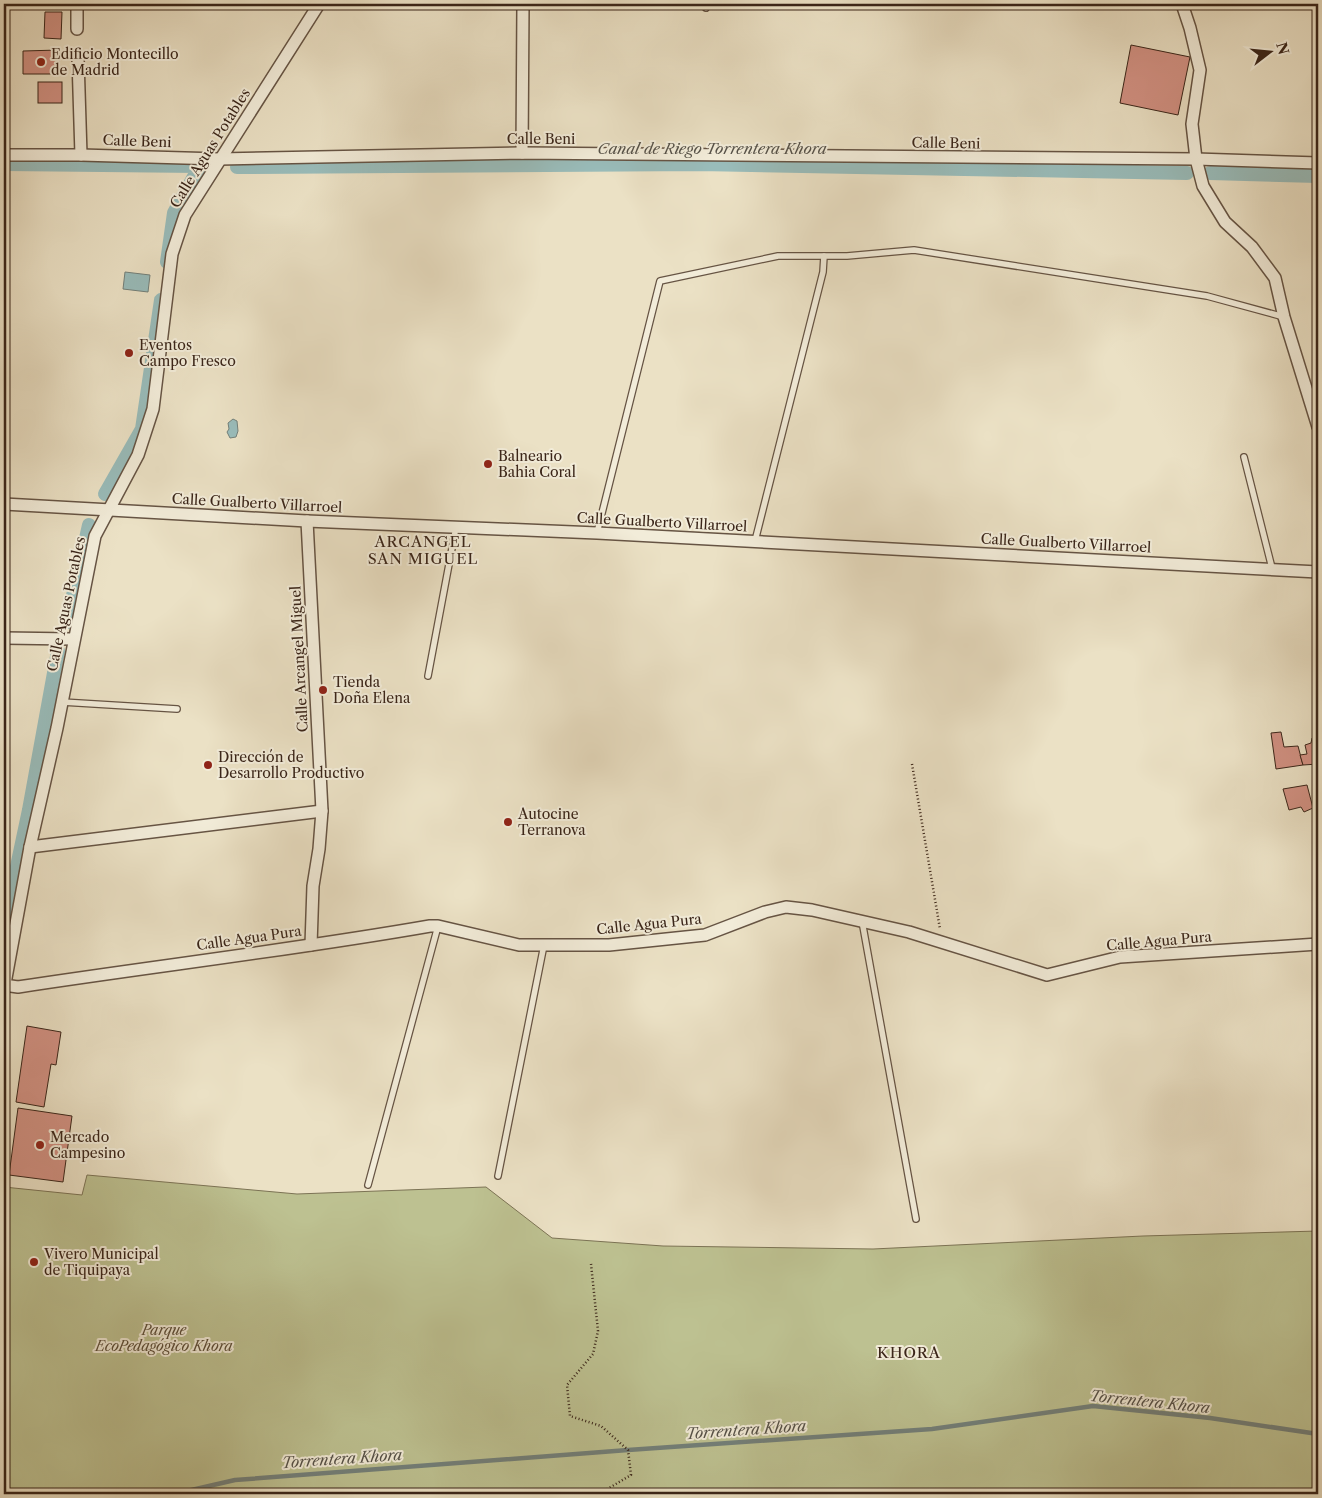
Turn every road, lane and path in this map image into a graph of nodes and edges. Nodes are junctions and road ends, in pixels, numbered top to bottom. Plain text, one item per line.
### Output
1 (77, 4) edge
2 (319, 4) edge
3 (522, 4) edge
4 (1182, 4) edge
5 (77, 28) dead end
6 (78, 59) dead end
7 (522, 153) junction
8 (4, 154) edge
9 (81, 155) junction
10 (219, 159) junction
11 (1196, 160) junction
12 (1318, 163) edge
13 (824, 256) junction
14 (1284, 317) junction
15 (1318, 427) edge
16 (1244, 457) dead end
17 (4, 504) edge
18 (109, 510) junction
19 (307, 521) junction
20 (456, 527) junction
21 (597, 533) junction
22 (755, 541) junction
23 (1272, 568) junction
24 (1318, 572) edge
25 (4, 638) edge
26 (73, 639) junction
27 (428, 676) dead end
28 (62, 702) junction
29 (177, 709) dead end
30 (912, 764) dead end
31 (322, 811) junction
32 (30, 848) junction
33 (862, 921) junction
34 (438, 926) junction
35 (942, 942) junction
36 (1318, 944) edge
37 (311, 945) junction
38 (544, 945) junction
39 (4, 985) edge
40 (4, 989) edge
41 (498, 1176) dead end
42 (368, 1185) dead end
43 (916, 1218) dead end
44 (591, 1264) dead end
45 (599, 1494) edge

1 - 5 street
2 - 10 street, Calle Aguas Potables
3 - 7 street
4 - 11 street
6 - 9 street
7 - 10 street, Calle Beni
7 - 11 street, Calle Beni
8 - 9 street, Calle Beni
9 - 10 street, Calle Beni
10 - 18 street, Calle Aguas Potables
11 - 12 street, Calle Beni
11 - 14 street
13 - 14 lane
13 - 21 lane
13 - 22 lane
14 - 15 street
16 - 23 lane
17 - 18 street, Calle Gualberto Villarroel
18 - 19 street, Calle Gualberto Villarroel
18 - 26 street, Calle Aguas Potables
19 - 20 street, Calle Gualberto Villarroel
19 - 31 street, Calle Arcangel Miguel
20 - 21 street, Calle Gualberto Villarroel
20 - 27 lane
21 - 22 street, Calle Gualberto Villarroel
22 - 23 street, Calle Gualberto Villarroel
23 - 24 street, Calle Gualberto Villarroel
25 - 26 street
26 - 28 street, Calle Aguas Potables
28 - 29 lane
28 - 32 street, Calle Aguas Potables
30 - 35 path
31 - 32 street
31 - 37 street, Calle Arcangel Miguel
32 - 39 street, Calle Aguas Potables
33 - 35 street, Calle Agua Pura
33 - 38 street, Calle Agua Pura
33 - 43 lane
34 - 37 street, Calle Agua Pura
34 - 38 street, Calle Agua Pura
34 - 42 lane
35 - 36 street, Calle Agua Pura
37 - 39 street, Calle Agua Pura
38 - 41 lane
39 - 40 street, Calle Aguas Potables
44 - 45 path

